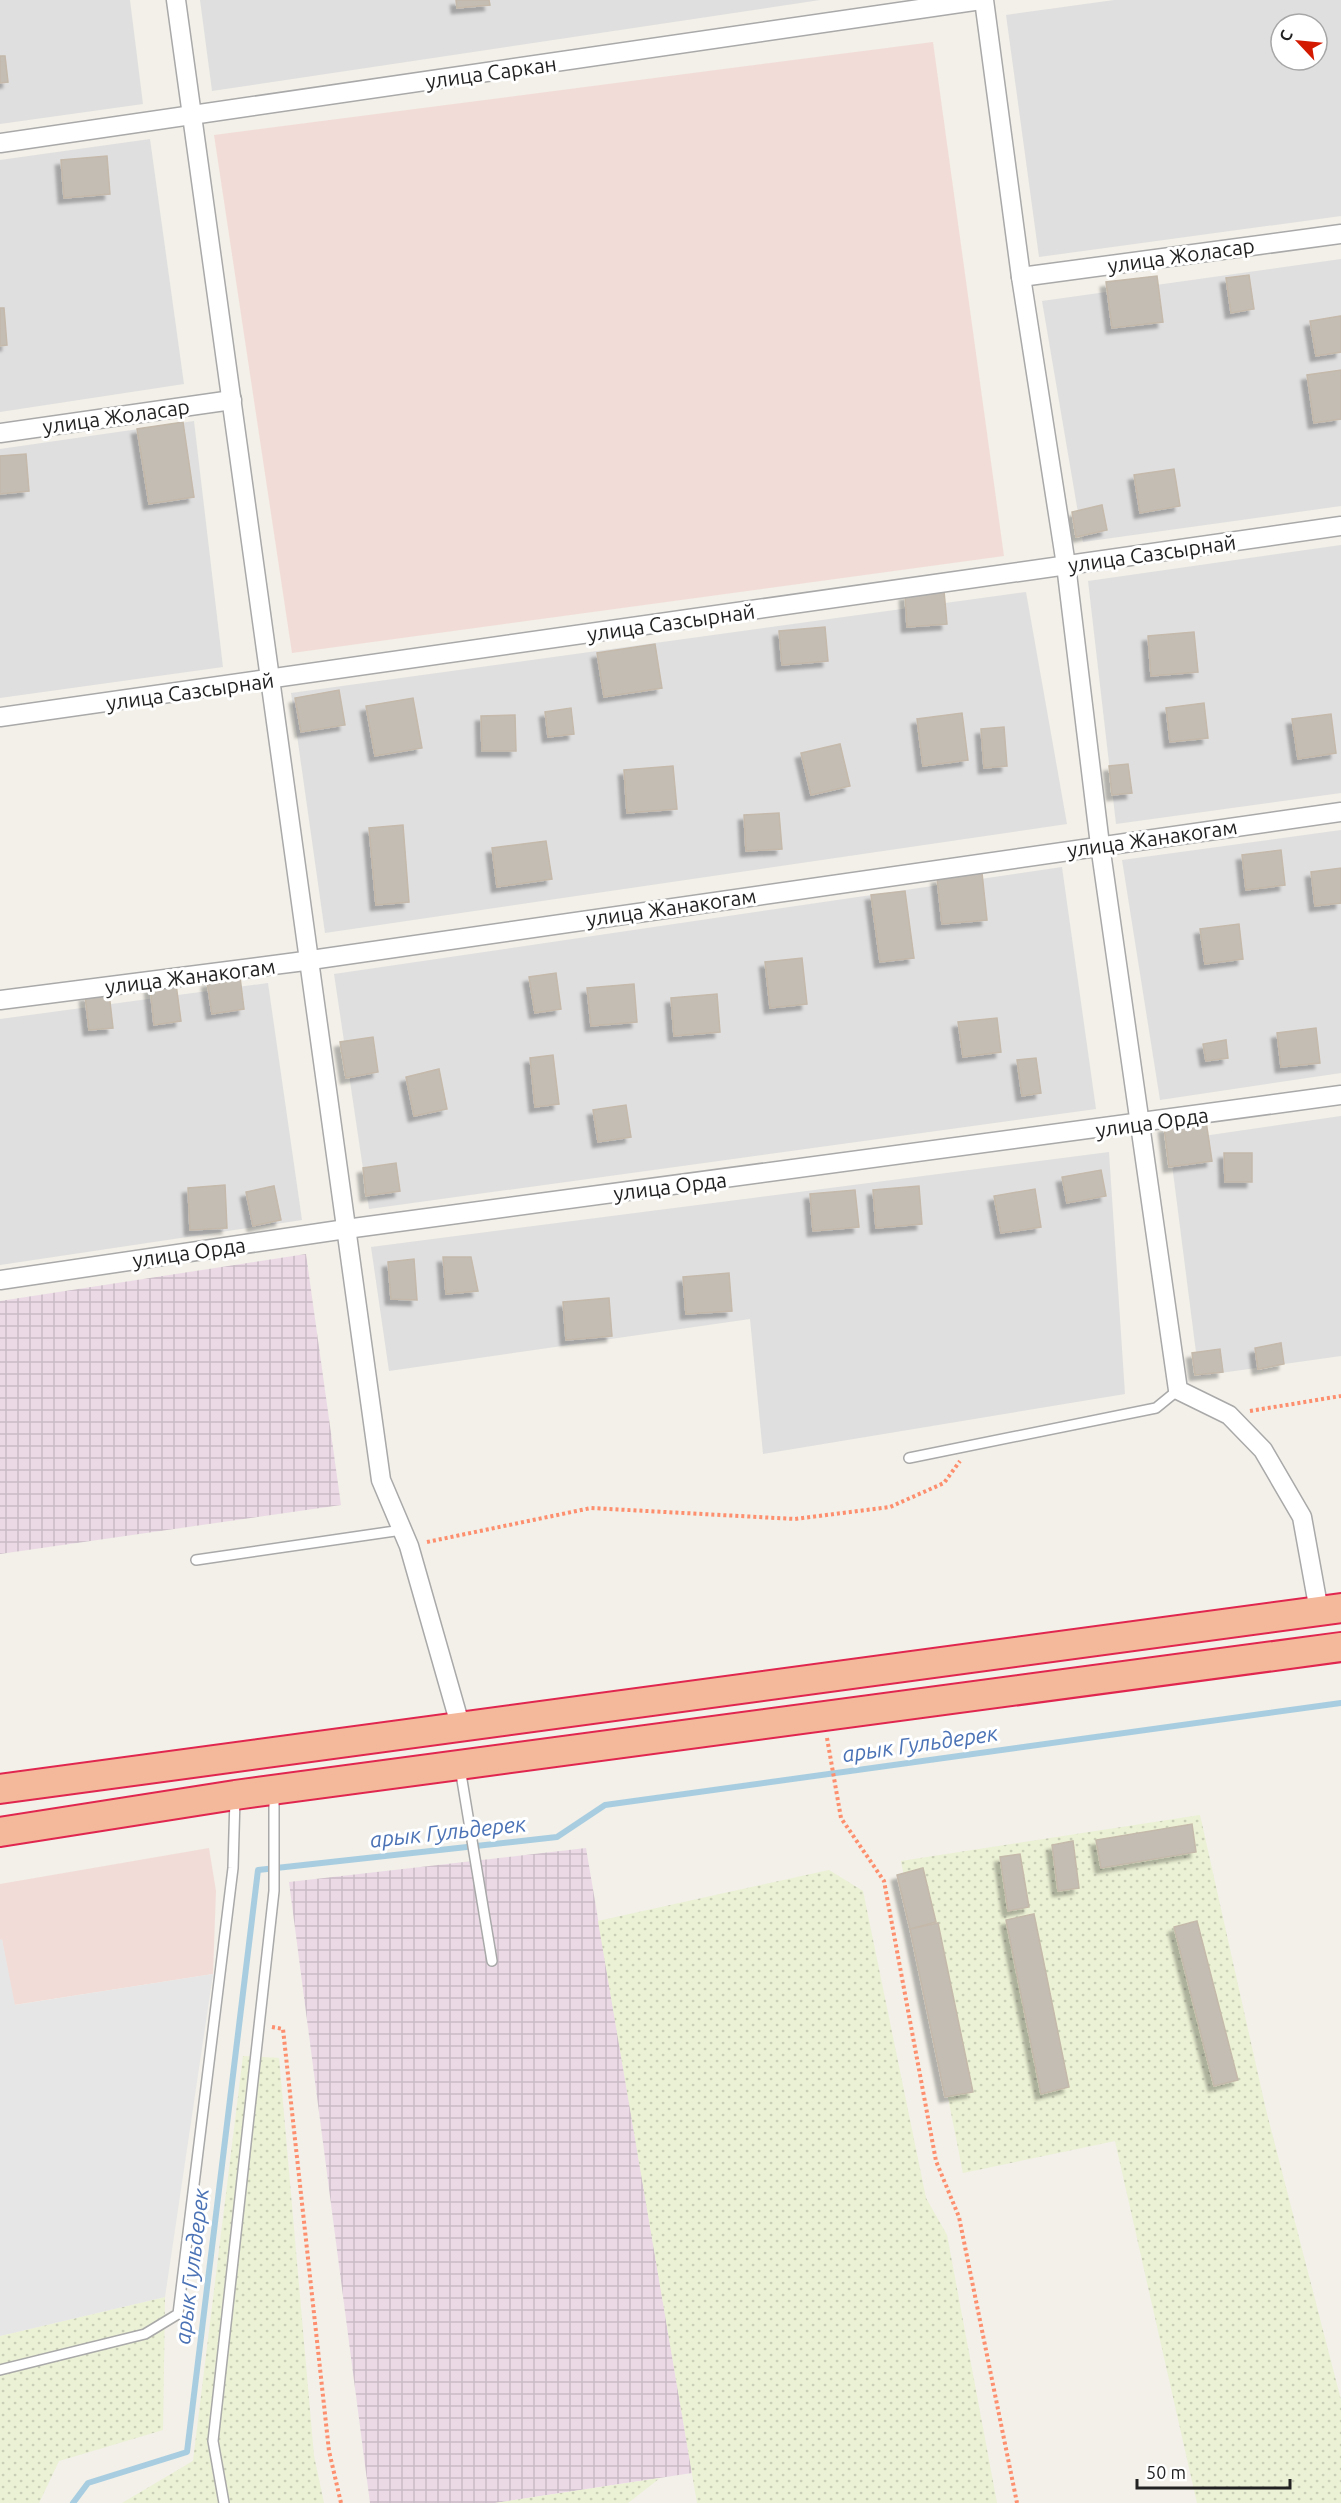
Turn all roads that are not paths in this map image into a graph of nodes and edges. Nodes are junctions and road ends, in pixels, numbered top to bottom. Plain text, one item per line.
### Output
1 (176, 0) edge
2 (983, 0) edge
3 (190, 116) junction
4 (0, 143) edge
5 (1341, 234) edge
6 (1021, 277) junction
7 (232, 400) junction
8 (0, 433) edge
9 (1341, 526) edge
10 (1066, 565) junction
11 (271, 680) junction
12 (0, 717) edge
13 (1341, 812) edge
14 (1100, 845) junction
15 (309, 960) junction
16 (0, 1000) edge
17 (1341, 1095) edge
18 (1142, 1124) junction
19 (346, 1228) junction
20 (0, 1280) edge
21 (1178, 1390) junction
22 (909, 1458) dead end
23 (405, 1538) junction
24 (196, 1560) dead end
25 (1330, 1610) edge
26 (1341, 1647) edge
27 (461, 1728) junction
28 (459, 1765) junction
29 (0, 1790) edge
30 (274, 1790) junction
31 (235, 1795) junction
32 (0, 1832) edge
33 (492, 1961) dead end
34 (0, 2370) edge
35 (224, 2503) edge

1 - 3 street
2 - 3 street, улица Саркан
2 - 6 street
3 - 4 street, улица Саркан
3 - 7 street
5 - 6 street, улица Жоласар
6 - 10 street
7 - 8 street, улица Жоласар
7 - 11 street
9 - 10 street, улица Сазсырнай
10 - 11 street, улица Сазсырнай
10 - 14 street
11 - 12 street, улица Сазсырнай
11 - 15 street
13 - 14 street, улица Жанакогам
14 - 15 street, улица Жанакогам
14 - 18 street
15 - 16 street, улица Жанакогам
15 - 19 street
17 - 18 street, улица Орда
18 - 19 street, улица Орда
18 - 21 street
19 - 20 street, улица Орда
19 - 23 street
21 - 22 lane
21 - 25 street
23 - 24 lane
23 - 27 street
25 - 27 highway
26 - 28 highway
27 - 29 highway
28 - 30 highway
28 - 33 lane
30 - 31 highway
30 - 35 lane
31 - 32 highway
31 - 34 lane

